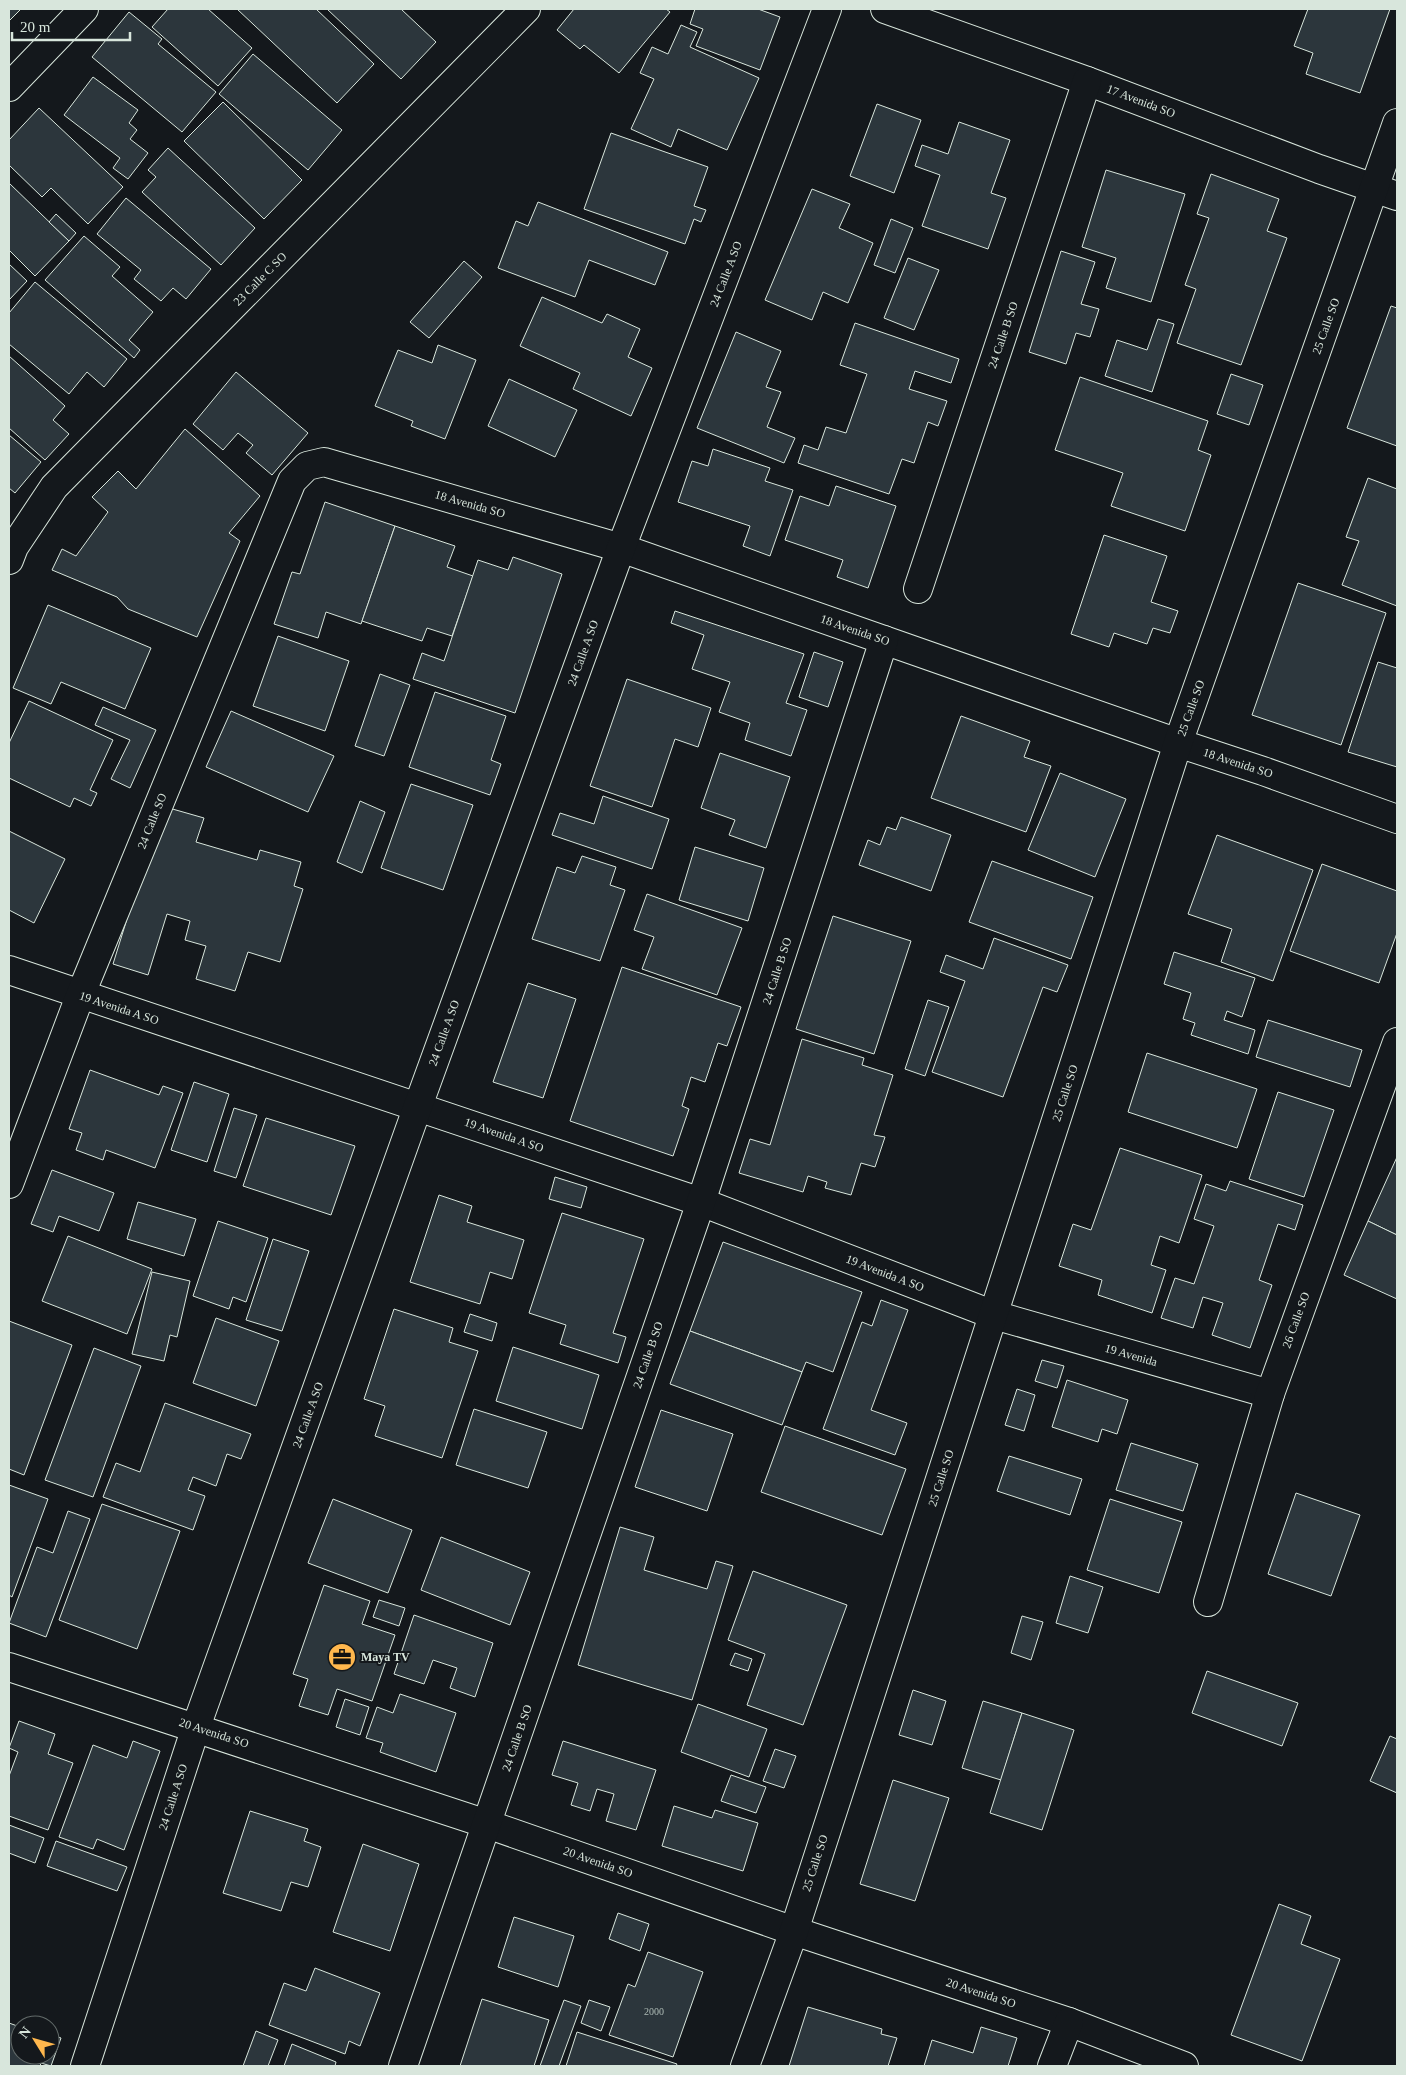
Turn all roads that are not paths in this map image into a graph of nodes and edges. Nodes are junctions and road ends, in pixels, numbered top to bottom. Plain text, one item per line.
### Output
1 (84, 9) edge
2 (526, 9) edge
3 (827, 9) edge
4 (884, 9) edge
5 (1087, 81) junction
6 (9, 87) edge
7 (1397, 123) edge
8 (1386, 192) edge
9 (307, 466) joint
10 (621, 548) junction
11 (9, 560) edge
12 (918, 589) dead end
13 (884, 640) junction
14 (1178, 743) junction
15 (1397, 819) edge
16 (9, 970) edge
17 (80, 996) junction
18 (1397, 1042) edge
19 (418, 1106) junction
20 (9, 1184) edge
21 (701, 1202) junction
22 (994, 1315) junction
23 (1270, 1394) junction
24 (1208, 1602) dead end
25 (9, 1667) edge
26 (196, 1727) junction
27 (487, 1824) junction
28 (794, 1930) junction
29 (1069, 2022) junction
30 (85, 2066) edge
31 (403, 2066) edge
32 (745, 2066) edge
33 (1052, 2066) edge
34 (1184, 2066) edge

1 - 6 street
2 - 11 street, 23 Calle C SO
3 - 10 street, 24 Calle A SO
4 - 5 street, 17 Avenida SO
5 - 8 street, 17 Avenida SO
5 - 12 street, 24 Calle B SO
7 - 8 street, 25 Calle SO
8 - 14 street, 25 Calle SO
9 - 10 street, 18 Avenida SO
9 - 17 street, 24 Calle SO
10 - 13 street, 18 Avenida SO
10 - 19 street, 24 Calle A SO
13 - 14 street, 18 Avenida SO
13 - 21 street, 24 Calle B SO
14 - 15 street, 18 Avenida SO
14 - 22 street, 25 Calle SO
16 - 17 street, 19 Avenida A SO
17 - 19 street, 19 Avenida A SO
17 - 20 street, 24 Calle SO
18 - 23 street, 26 Calle SO
19 - 21 street, 19 Avenida A SO
19 - 26 street, 24 Calle A SO
21 - 22 street, 19 Avenida A SO
21 - 27 street, 24 Calle B SO
22 - 23 street, 19 Avenida
22 - 28 street, 25 Calle SO
23 - 24 street, 26 Calle SO
25 - 26 street, 20 Avenida SO
26 - 27 street, 20 Avenida SO
26 - 30 street, 24 Calle A SO
27 - 28 street, 20 Avenida SO
27 - 31 street, 24 Calle B SO
28 - 29 street, 20 Avenida SO
28 - 32 street, 25 Calle SO
29 - 33 street
29 - 34 street, 20 Avenida SO

